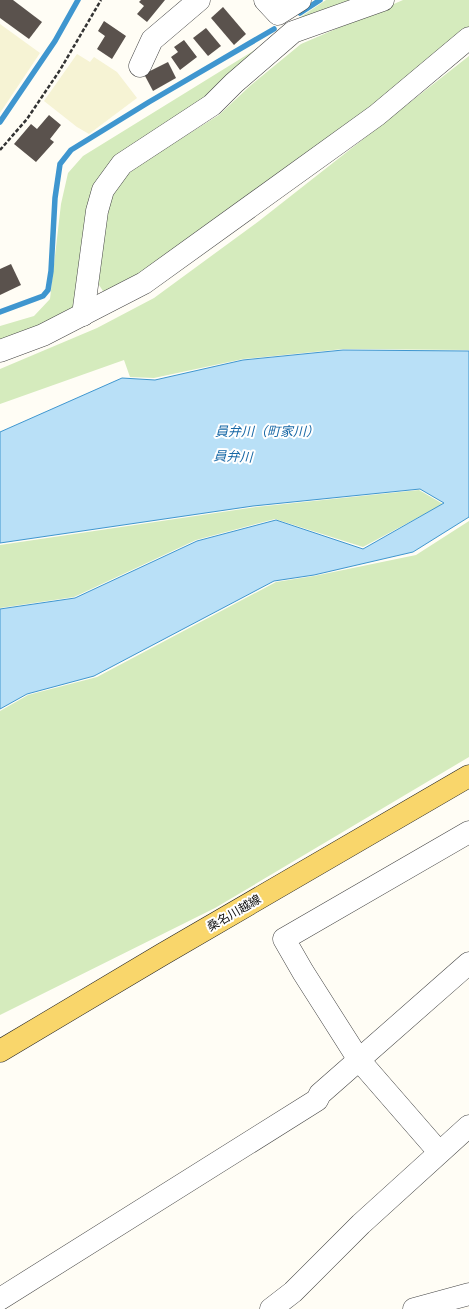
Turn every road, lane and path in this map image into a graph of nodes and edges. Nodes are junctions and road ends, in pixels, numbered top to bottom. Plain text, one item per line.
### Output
1 (101, 0) edge
2 (199, 0) edge
3 (300, 0) edge
4 (383, 0) edge
5 (272, 7) edge
6 (293, 32) junction
7 (469, 38) edge
8 (140, 66) dead end
9 (0, 150) edge
10 (83, 315) junction
11 (0, 351) edge
12 (469, 776) edge
13 (469, 832) edge
14 (469, 963) edge
15 (0, 1051) edge
16 (359, 1060) junction
17 (469, 1126) edge
18 (439, 1152) junction
19 (469, 1294) edge
20 (0, 1299) edge
21 (271, 1309) edge
22 (414, 1309) edge

1 - 9 path
2 - 8 street
3 - 5 street
4 - 6 street
5 - 6 street
6 - 10 street
7 - 10 street
10 - 11 street
12 - 15 main road, 桑名川越線
13 - 16 street
14 - 16 street
16 - 18 street
16 - 20 street
17 - 18 street
18 - 21 street
19 - 22 street

